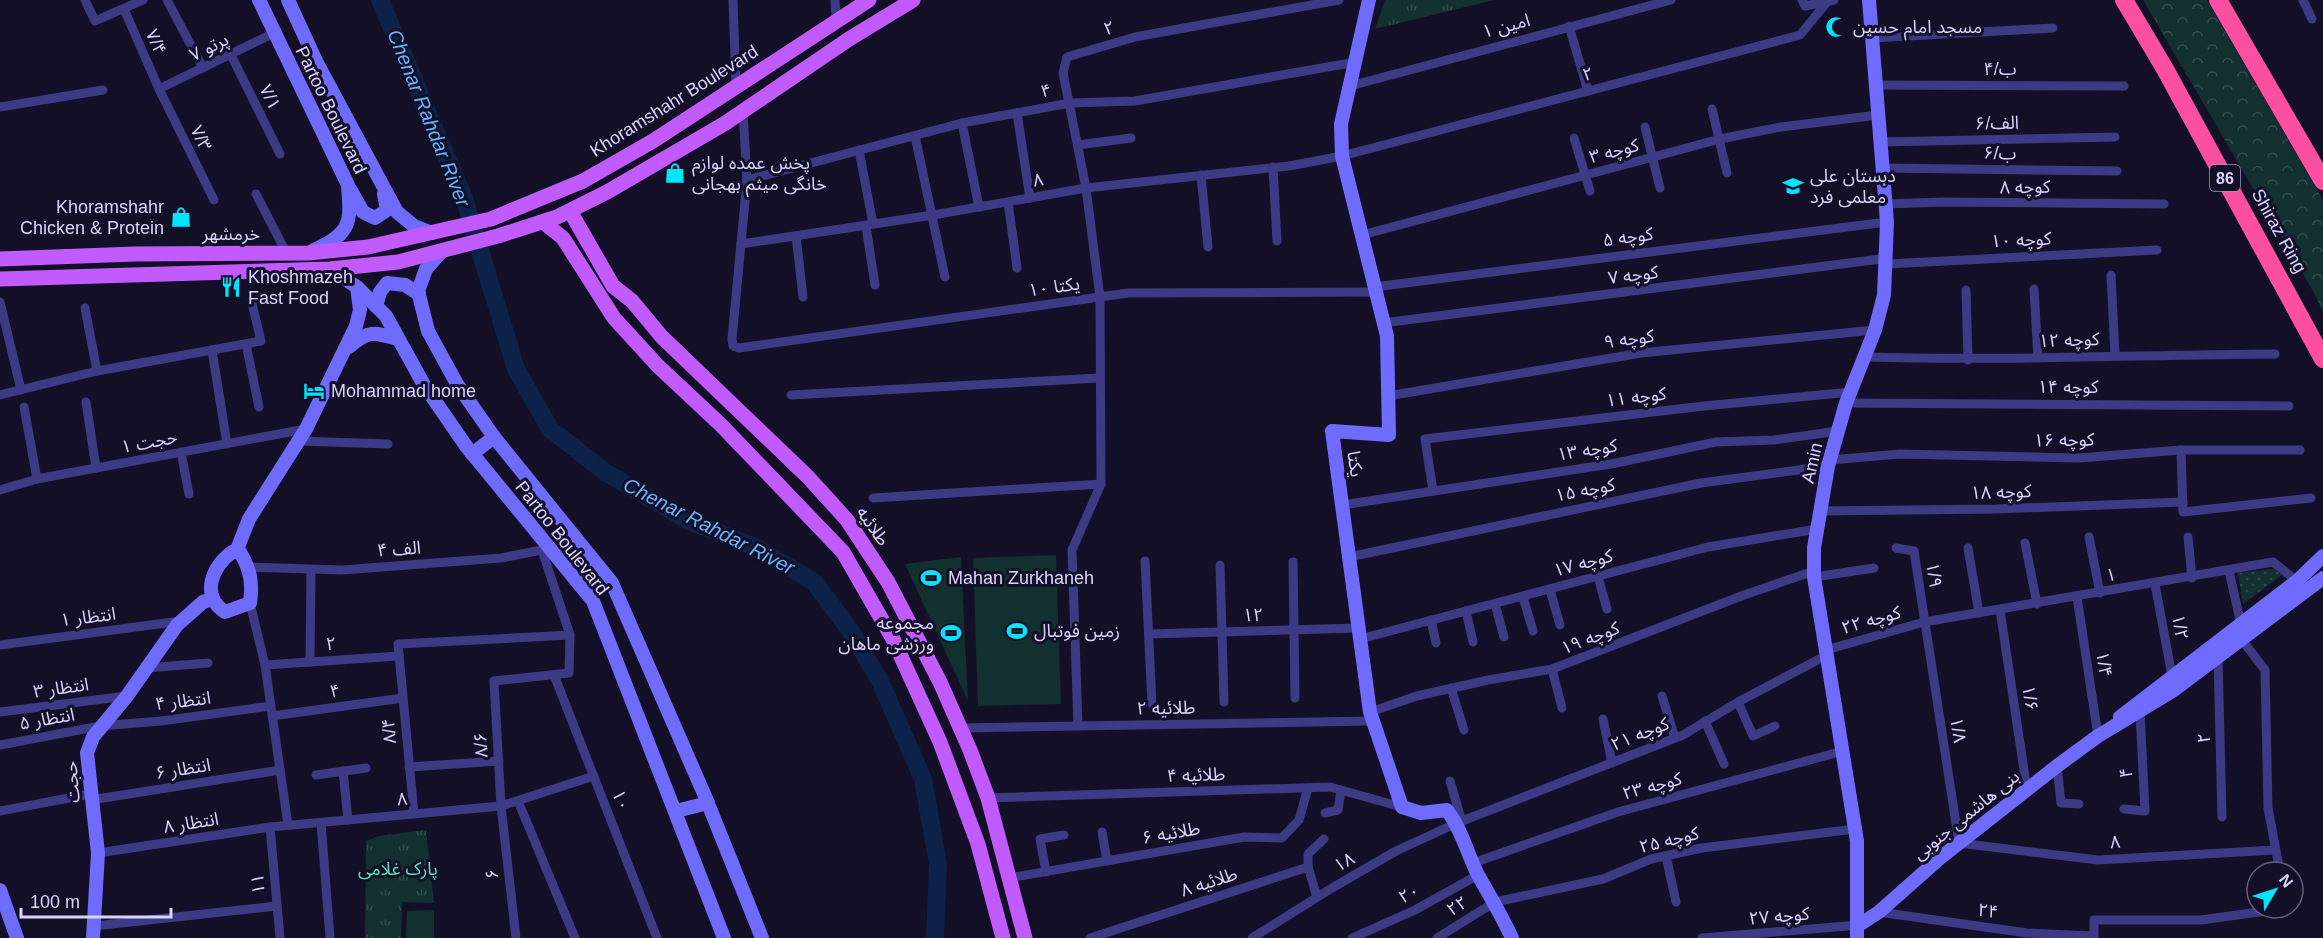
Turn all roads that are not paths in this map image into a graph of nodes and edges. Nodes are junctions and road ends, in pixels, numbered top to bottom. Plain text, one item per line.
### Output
1 (85, 0) edge
2 (143, 0) edge
3 (167, 0) edge
4 (259, 0) edge
5 (288, 0) edge
6 (733, 0) edge
7 (835, 0) edge
8 (869, 0) edge
9 (913, 0) edge
10 (1338, 0) edge
11 (1369, 0) edge
12 (1671, 0) edge
13 (1802, 0) edge
14 (1869, 0) edge
15 (2124, 0) edge
16 (2218, 0) edge
17 (2303, 0) edge
18 (1831, 1) edge
19 (1650, 2) edge
20 (124, 9) junction
21 (2312, 19) dead end
22 (836, 21) junction
23 (1569, 26) junction
24 (2053, 28) dead end
25 (274, 33) junction
26 (1872, 38) junction
27 (231, 55) junction
28 (1356, 62) junction
29 (203, 68) junction
30 (1876, 85) junction
31 (736, 86) junction
32 (1350, 86) junction
33 (2124, 86) dead end
34 (159, 89) junction
35 (103, 90) dead end
36 (1588, 91) junction
37 (1070, 103) junction
38 (0, 107) edge
39 (1712, 109) dead end
40 (743, 111) junction
41 (1017, 113) junction
42 (1878, 115) junction
43 (962, 123) junction
44 (1646, 127) dead end
45 (915, 136) junction
46 (2115, 137) dead end
47 (1131, 138) dead end
48 (1574, 138) dead end
49 (1720, 139) junction
50 (1880, 142) junction
51 (1078, 145) junction
52 (859, 150) junction
53 (280, 154) dead end
54 (1342, 156) junction
55 (1653, 157) junction
56 (1273, 167) junction
57 (1883, 168) junction
58 (2117, 171) dead end
59 (1727, 173) dead end
60 (1201, 175) junction
61 (1585, 175) junction
62 (747, 180) junction
63 (379, 181) junction
64 (2323, 181) edge
65 (348, 185) junction
66 (1086, 188) junction
67 (1660, 188) dead end
68 (1590, 191) dead end
69 (256, 194) dead end
70 (1030, 198) junction
71 (213, 200) dead end
72 (1008, 202) junction
73 (1886, 204) junction
74 (2164, 204) dead end
75 (979, 207) junction
76 (570, 211) junction
77 (933, 215) junction
78 (543, 222) junction
79 (1887, 222) junction
80 (870, 225) junction
81 (460, 227) joint
82 (432, 233) junction
83 (1362, 235) junction
84 (796, 236) junction
85 (1277, 241) dead end
86 (741, 244) junction
87 (1208, 247) dead end
88 (2157, 250) dead end
89 (442, 251) junction
90 (308, 253) junction
91 (140, 254) junction
92 (286, 254) junction
93 (0, 259) edge
94 (1887, 261) junction
95 (1017, 268) dead end
96 (330, 269) junction
97 (141, 274) junction
98 (2111, 275) dead end
99 (945, 277) dead end
100 (0, 279) edge
101 (875, 285) dead end
102 (357, 287) junction
103 (2034, 289) dead end
104 (1375, 290) junction
105 (1966, 290) dead end
106 (419, 294) junction
107 (803, 297) dead end
108 (1100, 297) junction
109 (251, 299) dead end
110 (0, 302) edge
111 (376, 306) junction
112 (85, 308) dead end
113 (1383, 324) junction
114 (1875, 330) junction
115 (398, 339) junction
116 (246, 344) junction
117 (212, 350) junction
118 (342, 353) junction
119 (2275, 354) dead end
120 (2115, 355) junction
121 (1865, 357) junction
122 (2038, 358) junction
123 (2323, 359) edge
124 (1968, 360) junction
125 (98, 370) junction
126 (1099, 378) junction
127 (21, 390) junction
128 (0, 395) edge
129 (791, 395) dead end
130 (1388, 396) junction
131 (1849, 398) junction
132 (86, 402) dead end
133 (2289, 406) dead end
134 (24, 407) dead end
135 (259, 407) dead end
136 (306, 429) junction
137 (1838, 431) junction
138 (494, 436) junction
139 (298, 441) junction
140 (227, 444) junction
141 (387, 444) dead end
142 (2181, 450) junction
143 (2300, 450) dead end
144 (181, 452) junction
145 (472, 454) junction
146 (1829, 463) junction
147 (96, 468) junction
148 (37, 479) junction
149 (1101, 484) junction
150 (0, 490) edge
151 (1433, 491) junction
152 (189, 494) dead end
153 (873, 498) dead end
154 (2312, 498) dead end
155 (2183, 502) junction
156 (1342, 505) junction
157 (1820, 511) junction
158 (1817, 529) junction
159 (2089, 537) dead end
160 (2188, 537) dead end
161 (2025, 543) dead end
162 (1896, 548) dead end
163 (1968, 548) dead end
164 (546, 550) junction
165 (236, 552) junction
166 (1349, 556) junction
167 (2323, 556) edge
168 (1145, 561) dead end
169 (1293, 562) dead end
170 (1220, 565) dead end
171 (249, 567) junction
172 (1874, 568) dead end
173 (311, 570) junction
174 (2229, 571) junction
175 (1814, 574) junction
176 (1598, 577) junction
177 (2192, 578) junction
178 (2323, 578) edge
179 (2296, 581) junction
180 (2155, 584) junction
181 (1550, 590) junction
182 (2100, 593) junction
183 (1523, 597) junction
184 (2077, 597) junction
185 (212, 599) junction
186 (250, 603) junction
187 (1495, 604) junction
188 (2037, 604) junction
189 (1607, 609) dead end
190 (2000, 610) junction
191 (1466, 611) junction
192 (1979, 613) junction
193 (1431, 620) junction
194 (181, 621) junction
195 (1924, 622) junction
196 (2241, 624) junction
197 (1560, 625) dead end
198 (1294, 630) junction
199 (1533, 631) dead end
200 (1222, 632) junction
201 (1360, 633) junction
202 (1149, 634) junction
203 (570, 635) junction
204 (1504, 637) dead end
205 (2242, 640) junction
206 (1473, 642) dead end
207 (1436, 643) dead end
208 (0, 645) edge
209 (1827, 653) junction
210 (399, 656) junction
211 (2218, 658) junction
212 (310, 662) junction
213 (208, 663) dead end
214 (265, 665) junction
215 (146, 668) junction
216 (1552, 669) junction
217 (554, 675) junction
218 (2172, 676) junction
219 (1451, 688) junction
220 (127, 696) junction
221 (1662, 696) dead end
222 (403, 698) junction
223 (1296, 698) dead end
224 (1224, 702) dead end
225 (1738, 702) junction
226 (1152, 705) dead end
227 (271, 706) junction
228 (1562, 708) dead end
229 (0, 712) edge
230 (2140, 712) junction
231 (272, 716) junction
232 (1372, 716) junction
233 (1603, 719) dead end
234 (1705, 721) junction
235 (100, 726) junction
236 (1078, 726) junction
237 (1775, 726) dead end
238 (960, 728) junction
239 (1464, 730) dead end
240 (2098, 736) junction
241 (1675, 738) junction
242 (0, 745) edge
243 (1843, 751) junction
244 (499, 761) junction
245 (1612, 763) junction
246 (1724, 764) dead end
247 (2057, 766) junction
248 (409, 767) junction
249 (366, 768) dead end
250 (280, 770) junction
251 (343, 771) junction
252 (316, 775) dead end
253 (594, 776) junction
254 (1450, 781) dead end
255 (1308, 788) junction
256 (1341, 790) junction
257 (2027, 790) junction
258 (91, 797) junction
259 (988, 798) junction
260 (518, 801) junction
261 (708, 803) junction
262 (2079, 804) dead end
263 (501, 806) junction
264 (1402, 807) junction
265 (2124, 809) dead end
266 (0, 811) edge
267 (676, 811) junction
268 (1325, 813) dead end
269 (414, 814) junction
270 (2222, 818) dead end
271 (348, 820) junction
272 (1459, 822) junction
273 (321, 823) junction
274 (288, 825) junction
275 (270, 827) junction
276 (1855, 829) junction
277 (1102, 832) dead end
278 (1064, 835) dead end
279 (1324, 839) dead end
280 (1959, 843) junction
281 (2276, 850) junction
282 (98, 853) junction
283 (1666, 856) junction
284 (2278, 860) edge
285 (1107, 861) junction
286 (1308, 867) junction
287 (1476, 869) junction
288 (1046, 872) junction
289 (1009, 878) junction
290 (0, 890) edge
291 (1317, 897) junction
292 (1495, 902) junction
293 (1676, 902) dead end
294 (277, 906) junction
295 (1879, 912) junction
296 (2245, 914) edge
297 (94, 932) edge
298 (1858, 932) edge
299 (2093, 937) edge
300 (17, 938) edge
301 (280, 938) edge
302 (330, 938) edge
303 (516, 938) edge
304 (576, 938) edge
305 (657, 938) edge
306 (724, 938) edge
307 (762, 938) edge
308 (1003, 938) edge
309 (1025, 938) edge
310 (1090, 938) edge
311 (1252, 938) edge
312 (1352, 938) edge
313 (1437, 938) edge
314 (1512, 938) edge
315 (1702, 938) edge

1 - 20 street
2 - 20 street
3 - 29 street
4 - 25 street, Partoo Boulevard
5 - 63 street, Partoo Boulevard
6 - 31 street
7 - 22 street
8 - 22 main road, Khoramshahr Boulevard
9 - 40 main road, خرمشهر
10 - 37 street, ۲
11 - 28 street, یکتا
12 - 19 street, امین ۱
13 - 18 street
14 - 26 street, Amin
15 - 123 highway, Shiraz Ring / 86
16 - 64 highway
17 - 21 street
18 - 36 street, ۲
19 - 23 street, امین ۱
20 - 34 street, ۷/۴
22 - 31 main road, Khoramshahr Boulevard
23 - 32 street, امین ۱
23 - 36 street
24 - 26 street
25 - 27 street, پرتو ۷
25 - 65 street, Partoo Boulevard
26 - 30 street, Amin
27 - 29 street, پرتو ۷
27 - 53 street, ۷/۱
28 - 32 street, یکتا
28 - 37 street, ۴
29 - 34 street, پرتو ۷
30 - 33 street, ۴/ب
30 - 42 street, Amin
31 - 81 main road, Khoramshahr Boulevard
32 - 54 street, یکتا
34 - 71 street, ۷/۳
35 - 38 street
36 - 54 street, ۲
37 - 41 street, ۴
37 - 51 street
39 - 49 street
40 - 62 street
40 - 76 main road, خرمشهر
41 - 43 street, ۴
41 - 70 street
42 - 49 street, کوچه ۳
42 - 50 street, Amin
43 - 45 street, ۴
43 - 75 street
44 - 55 street
45 - 52 street, ۴
45 - 77 street
46 - 50 street, ۶/الف
47 - 51 street
48 - 61 street
49 - 55 street, کوچه ۳
49 - 59 street
50 - 57 street, Amin
51 - 66 street
52 - 62 street, ۴
52 - 80 street
54 - 56 street, ۸
54 - 83 street, یکتا
55 - 61 street, کوچه ۳
55 - 67 street
56 - 60 street, ۸
56 - 85 street
57 - 58 street, ب/۶
57 - 73 street, Amin
60 - 66 street, ۸
60 - 87 street
61 - 68 street
61 - 83 street, کوچه ۳
62 - 86 street
63 - 65 street
63 - 82 street, Partoo Boulevard
65 - 90 street, Partoo Boulevard
66 - 70 street, ۸
66 - 108 street
69 - 92 street
70 - 72 street, ۸
72 - 75 street, ۸
72 - 95 street
73 - 74 street, کوچه ۸
73 - 79 street, Amin
75 - 77 street, ۸
76 - 78 main road, خرمشهر
76 - 238 main road, طلائیه
77 - 80 street, ۸
77 - 99 street
78 - 89 main road, خرمشهر
78 - 308 main road
79 - 94 street, Amin
79 - 104 street, کوچه ۵
80 - 84 street, ۸
80 - 101 street
81 - 82 main road, خرمشهر
82 - 90 main road, خرمشهر
83 - 104 street, یکتا
84 - 86 street, ۸
84 - 107 street
86 - 108 street, ۱۰ یکتا
88 - 94 street, کوچه ۱۰
89 - 96 main road, خرمشهر
89 - 106 street
90 - 92 main road, خرمشهر
91 - 92 main road, خرمشهر
91 - 93 main road, خرمشهر
91 - 97 main road
94 - 113 street, کوچه ۷
94 - 114 street, Amin
96 - 97 main road, خرمشهر
96 - 102 street, Partoo Boulevard
97 - 100 main road, خرمشهر
98 - 120 street
102 - 111 street, Partoo Boulevard
102 - 118 street
103 - 122 street
104 - 108 street, ۱۰ یکتا
104 - 113 street, یکتا
105 - 124 street
106 - 111 street
106 - 138 street, Partoo Boulevard
108 - 126 street
109 - 116 street
110 - 127 street
111 - 115 street, Partoo Boulevard
112 - 125 street
113 - 130 street, یکتا
114 - 121 street, Amin
114 - 130 street, کوچه ۹
115 - 118 street
115 - 145 street, Partoo Boulevard
116 - 117 street
116 - 135 street
117 - 125 street
117 - 140 street
118 - 136 street
119 - 120 street, کوچه ۱۲
120 - 122 street, کوچه ۱۲
121 - 124 street, کوچه ۱۲
121 - 131 street, Amin
122 - 124 street, کوچه ۱۲
125 - 127 street
126 - 129 street
126 - 149 street
127 - 128 street
130 - 156 street, یکتا
131 - 133 street, کوچه ۱۴
131 - 137 street, Amin
131 - 151 street, کوچه ۱۱
132 - 147 street
134 - 148 street
136 - 139 street
136 - 140 street, حجت ۱
137 - 146 street, Amin
137 - 151 street, کوچه ۱۳
138 - 145 street
138 - 261 street, Partoo Boulevard
139 - 141 street
139 - 165 street
140 - 144 street, حجت ۱
142 - 143 street, کوچه ۱۶
142 - 146 street, کوچه ۱۶
142 - 155 street
144 - 147 street, حجت ۱
144 - 152 street
145 - 164 street, Partoo Boulevard
146 - 157 street, Amin
146 - 166 street, کوچه ۱۵
147 - 148 street, حجت ۱
148 - 150 street, حجت ۱
149 - 153 street
149 - 236 street
151 - 156 street, کوچه ۱۳
154 - 155 street
155 - 157 street, کوچه ۱۸
156 - 166 street, یکتا
157 - 158 street, Amin
158 - 175 street, Amin
158 - 176 street, کوچه ۱۷
159 - 182 street
160 - 177 street
161 - 188 street
162 - 195 street, ۱/۹
163 - 192 street
164 - 173 street, ۴ الف
164 - 203 street
164 - 267 street, Partoo Boulevard
165 - 171 street
165 - 185 street
166 - 201 street, یکتا
167 - 179 street, بنی هاشمی جنوبی
168 - 202 street
169 - 198 street
170 - 200 street
171 - 173 street, ۴ الف
171 - 186 street
172 - 175 street, کوچه ۱۹
173 - 212 street
174 - 177 street, ۱
174 - 179 street, ۱
174 - 196 street
175 - 209 street, Amin
175 - 216 street, کوچه ۱۹
176 - 181 street, کوچه ۱۷
176 - 189 street
177 - 180 street, ۱
178 - 205 street, بنی هاشمی جنوبی
179 - 196 street, بنی هاشمی جنوبی
180 - 182 street, ۱
180 - 218 street, ۱/۲
181 - 183 street, کوچه ۱۷
181 - 197 street
182 - 184 street, ۱
183 - 187 street, کوچه ۱۷
183 - 199 street
184 - 188 street, ۱
184 - 240 street, ۱/۴
185 - 186 street
185 - 194 street, حجت
186 - 214 street
187 - 191 street, کوچه ۱۷
187 - 204 street
188 - 190 street, ۱
190 - 192 street, ۱
190 - 257 street, ۱/۶
191 - 193 street, کوچه ۱۷
191 - 206 street
192 - 195 street, ۱
193 - 201 street, کوچه ۱۷
193 - 207 street
194 - 208 street, انتظار ۱
194 - 215 street, حجت
195 - 209 street, کوچه ۲۲
195 - 280 street, ۱/۸
196 - 218 street, بنی هاشمی جنوبی
198 - 200 street, ۱۲
198 - 201 street, ۱۲
198 - 223 street
200 - 202 street, ۱۲
200 - 224 street
201 - 232 street, یکتا
202 - 226 street
203 - 210 street, ۸/۴
203 - 217 street
205 - 211 street, بنی هاشمی جنوبی
205 - 281 street
209 - 225 street, کوچه ۲۱
209 - 243 street, Amin
210 - 212 street, ۲
210 - 222 street, ۸/۴
211 - 230 street, بنی هاشمی جنوبی
211 - 270 street, ۲
212 - 214 street, ۲
213 - 215 street
214 - 227 street
215 - 220 street, حجت
216 - 219 street, کوچه ۱۹
216 - 228 street
217 - 244 street, ۸/۶
217 - 253 street, ۱۰
218 - 240 street, بنی هاشمی جنوبی
219 - 232 street, کوچه ۱۹
219 - 239 street
220 - 229 street, انتظار ۳
220 - 235 street, حجت
221 - 241 street
222 - 231 street, ۴
222 - 248 street, ۸/۴
225 - 234 street, کوچه ۲۱
225 - 237 street
227 - 231 street
227 - 235 street, انتظار ۴
230 - 240 street, بنی هاشمی جنوبی
230 - 265 street, ۴
231 - 250 street
232 - 236 street, طلائیه ۲
232 - 264 street, یکتا
233 - 245 street
234 - 241 street, کوچه ۲۱
234 - 246 street
235 - 242 street, انتظار ۵
235 - 258 street, حجت
236 - 238 street, طلائیه ۲
238 - 259 main road, طلائیه
240 - 247 street, بنی هاشمی جنوبی
241 - 245 street, کوچه ۲۱
243 - 276 street, Amin
243 - 287 street, کوچه ۲۳
244 - 248 street
244 - 263 street, ۸/۶
245 - 272 street, کوچه ۲۱
247 - 257 street, بنی هاشمی جنوبی
247 - 262 street
248 - 269 street, ۸/۴
249 - 251 street
250 - 258 street, انتظار ۶
250 - 274 street
251 - 252 street
251 - 271 street
253 - 260 street, ۸
253 - 305 street, ۱۰
254 - 272 street
255 - 256 street, طلائیه ۴
255 - 259 street, طلائیه ۴
255 - 285 street, طلائیه ۶
256 - 264 street, طلائیه ۴
256 - 268 street
257 - 280 street, بنی هاشمی جنوبی
258 - 266 street, انتظار ۶
258 - 282 street, حجت
259 - 289 main road, طلائیه
260 - 263 street, ۸
260 - 304 street
261 - 267 street
261 - 307 street, Partoo Boulevard
263 - 269 street, ۸
263 - 303 street, ۶
264 - 272 street
267 - 306 street, Partoo Boulevard
269 - 271 street, ۸
271 - 273 street, ۸
272 - 287 street
272 - 291 street, ۱۸
273 - 274 street, ۸
273 - 302 street
274 - 275 street, انتظار ۸
275 - 282 street, انتظار ۸
275 - 294 street, ۱۱
276 - 283 street, کوچه ۲۵
276 - 298 street, Amin
277 - 285 street
278 - 288 street
279 - 286 street
280 - 281 street, ۸
280 - 295 street, بنی هاشمی جنوبی
281 - 284 street
282 - 297 street, حجت
283 - 292 street, کوچه ۲۵
283 - 293 street
285 - 288 street, طلائیه ۶
286 - 291 street
286 - 310 street, طلائیه ۸
287 - 292 street
287 - 312 street, ۲۰
288 - 289 street, طلائیه ۶
289 - 309 main road, طلائیه
290 - 300 street
291 - 311 street, ۱۸
292 - 313 street, ۲۲
292 - 314 street
294 - 297 street
294 - 301 street, ۱۱
295 - 298 street, بنی هاشمی جنوبی
295 - 299 street, ۲۴
296 - 299 street
298 - 315 street, کوچه ۲۷

